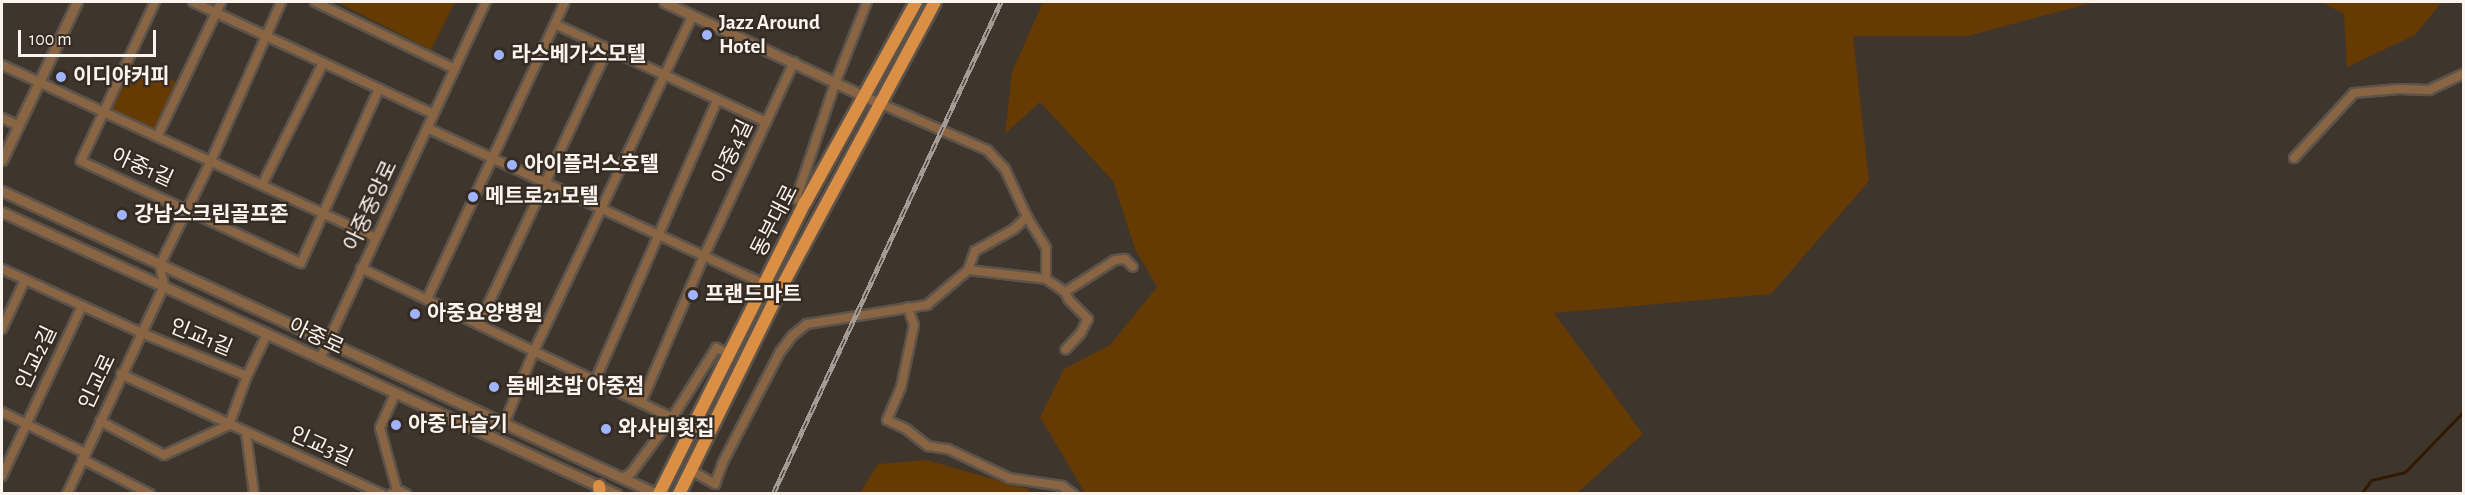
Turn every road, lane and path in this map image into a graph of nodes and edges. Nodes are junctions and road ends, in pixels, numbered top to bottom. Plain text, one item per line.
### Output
1 (77, 2) edge
2 (155, 2) edge
3 (193, 2) edge
4 (221, 2) edge
5 (281, 2) edge
6 (315, 2) edge
7 (486, 2) edge
8 (565, 2) edge
9 (664, 2) edge
10 (916, 2) edge
11 (935, 2) edge
12 (864, 3) edge
13 (679, 5) edge
14 (215, 13) junction
15 (692, 16) junction
16 (555, 24) junction
17 (266, 35) junction
18 (608, 49) junction
19 (794, 62) junction
20 (323, 63) junction
21 (2, 65) edge
22 (456, 69) junction
23 (662, 74) junction
24 (2463, 74) edge
25 (836, 81) junction
26 (38, 82) junction
27 (379, 88) junction
28 (865, 94) junction
29 (717, 100) junction
30 (879, 103) junction
31 (104, 114) junction
32 (433, 114) junction
33 (2, 118) edge
34 (766, 122) junction
35 (17, 125) junction
36 (428, 128) junction
37 (158, 137) junction
38 (492, 158) junction
39 (2294, 158) dead end
40 (2, 160) edge
41 (211, 161) junction
42 (545, 183) junction
43 (262, 185) junction
44 (2, 190) edge
45 (805, 202) junction
46 (187, 208) junction
47 (600, 208) junction
48 (2, 212) edge
49 (322, 213) junction
50 (1027, 218) junction
51 (658, 235) junction
52 (376, 238) junction
53 (704, 256) junction
54 (160, 265) junction
55 (1133, 267) dead end
56 (361, 268) junction
57 (2, 269) edge
58 (968, 270) junction
59 (1046, 279) junction
60 (25, 280) junction
61 (764, 284) junction
62 (164, 286) junction
63 (1065, 292) junction
64 (427, 299) junction
65 (82, 306) junction
66 (908, 307) junction
67 (478, 324) junction
68 (2, 329) edge
69 (142, 333) junction
70 (267, 334) junction
71 (328, 341) junction
72 (1066, 349) dead end
73 (534, 351) junction
74 (728, 353) junction
75 (320, 359) junction
76 (121, 374) junction
77 (247, 376) junction
78 (595, 381) junction
79 (395, 394) junction
80 (641, 403) junction
81 (2, 412) edge
82 (672, 418) junction
83 (100, 421) junction
84 (26, 424) junction
85 (504, 424) junction
86 (230, 425) junction
87 (246, 434) junction
88 (84, 456) junction
89 (690, 470) junction
90 (2, 476) edge
91 (622, 478) junction
92 (599, 490) edge
93 (254, 493) edge
94 (399, 493) edge
95 (67, 494) edge
96 (150, 494) edge
97 (381, 494) edge
98 (616, 494) edge
99 (658, 494) edge
100 (679, 494) edge
101 (1074, 494) edge

1 - 26 street
2 - 31 street, 아중1길
3 - 14 street
4 - 14 street, 아중1길
5 - 17 street, 아중1길
6 - 22 street
7 - 22 street, 아중중앙로
8 - 16 street
9 - 13 street
10 - 28 main road, 동부대로
11 - 30 main road, 동부대로
12 - 25 street
13 - 15 street
14 - 17 street
14 - 37 street, 아중1길
15 - 19 street
15 - 23 street
16 - 18 street
16 - 38 street
17 - 20 street
17 - 41 street, 아중1길
18 - 23 street
18 - 42 street
19 - 25 street
19 - 34 street, 아중4길
20 - 27 street
20 - 43 street
21 - 26 street, 아중1길
22 - 32 street, 아중중앙로
23 - 29 street
23 - 47 street
24 - 39 street
25 - 28 street
25 - 45 street
26 - 31 street, 아중1길
26 - 35 street
27 - 32 street
27 - 49 street
28 - 30 street
28 - 45 main road, 동부대로
29 - 34 street
29 - 51 street, 아중4길
30 - 50 street
30 - 89 main road, 동부대로
31 - 37 street, 아중1길
31 - 46 street, 아중1길
32 - 36 street, 아중중앙로
33 - 35 street
34 - 53 street, 아중4길
35 - 40 street
36 - 38 street
36 - 52 street, 아중중앙로
37 - 41 street, 아중1길
38 - 42 street
38 - 64 street
41 - 43 street, 아중1길
41 - 46 street, 아중1길
42 - 47 street
42 - 67 street
43 - 49 street, 아중1길
44 - 54 street, 아중로
45 - 61 main road, 동부대로
46 - 49 street
46 - 54 street
47 - 51 street
47 - 73 street
48 - 62 street, 아중로
49 - 52 street, 아중1길
50 - 58 street
50 - 59 street
51 - 53 street
51 - 78 street, 아중4길
52 - 56 street, 아중중앙로
53 - 61 street
53 - 80 street, 아중4길
54 - 62 street
54 - 71 street, 아중로
55 - 63 street
56 - 64 street
56 - 71 street, 아중중앙로
57 - 60 street
58 - 59 street
58 - 66 street
59 - 63 street
60 - 65 street
60 - 68 street
61 - 74 main road, 동부대로
62 - 69 street, 인교로
62 - 70 street, 아중로
63 - 72 street
64 - 67 street
65 - 69 street
65 - 84 street, 인교2길
66 - 89 street
66 - 101 street
67 - 73 street
69 - 76 street, 인교로
69 - 77 street, 인교1길
70 - 75 street, 아중로
70 - 77 street
71 - 75 street, 아중중앙로
71 - 85 street, 아중로
73 - 78 street
73 - 85 street
74 - 82 street
74 - 99 main road, 동부대로
75 - 79 street, 아중로
76 - 83 street, 인교로
76 - 86 street, 인교3길
77 - 86 street
78 - 80 street
79 - 92 street, 아중로
79 - 94 street
80 - 82 street
81 - 84 street
82 - 91 street
83 - 86 street
83 - 88 street, 인교로
84 - 88 street
84 - 90 street, 인교2길
85 - 91 street, 아중로
86 - 87 street, 인교3길
87 - 93 street
87 - 97 street, 인교3길
88 - 95 street, 인교로
88 - 96 street
89 - 100 main road, 동부대로
91 - 99 street, 아중로
92 - 98 street, 아중로

